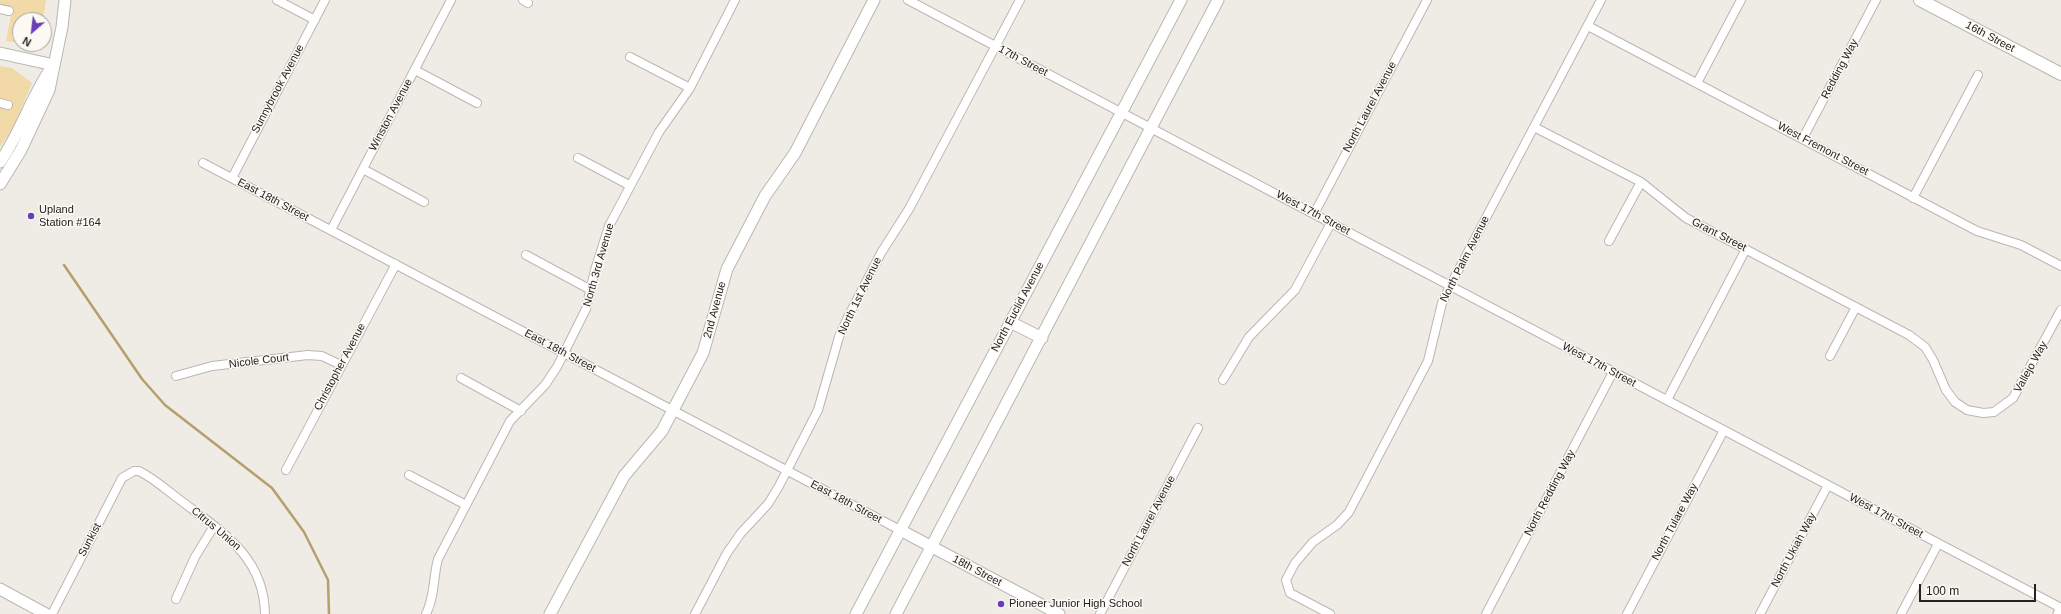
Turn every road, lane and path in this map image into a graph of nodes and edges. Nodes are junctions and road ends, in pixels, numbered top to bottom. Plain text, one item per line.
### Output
1 (65, 0) edge
2 (277, 0) edge
3 (325, 0) edge
4 (451, 0) edge
5 (735, 0) edge
6 (874, 0) edge
7 (908, 0) edge
8 (1020, 0) edge
9 (1181, 0) edge
10 (1218, 0) edge
11 (1427, 0) edge
12 (1601, 0) edge
13 (1741, 0) edge
14 (1876, 0) edge
15 (1920, 0) edge
16 (0, 9) edge
17 (9, 10) dead end
18 (315, 20) junction
19 (1588, 26) junction
20 (996, 46) junction
21 (0, 53) edge
22 (630, 57) dead end
23 (54, 65) junction
24 (415, 70) junction
25 (2061, 74) edge
26 (1978, 75) dead end
27 (1697, 83) junction
28 (690, 88) junction
29 (477, 103) dead end
30 (1121, 112) junction
31 (1137, 121) joint
32 (1534, 126) junction
33 (1152, 129) junction
34 (1803, 138) junction
35 (578, 158) dead end
36 (0, 162) edge
37 (203, 163) dead end
38 (363, 169) junction
39 (232, 178) junction
40 (1641, 182) junction
41 (0, 184) edge
42 (629, 185) junction
43 (1913, 198) junction
44 (424, 202) dead end
45 (1314, 214) junction
46 (1331, 222) junction
47 (331, 230) junction
48 (1609, 241) dead end
49 (1746, 249) junction
50 (526, 255) dead end
51 (396, 264) junction
52 (2061, 266) edge
53 (1450, 286) junction
54 (591, 290) junction
55 (1856, 307) junction
56 (2061, 310) edge
57 (1010, 322) junction
58 (1909, 335) joint
59 (1042, 338) junction
60 (564, 353) junction
61 (1830, 356) dead end
62 (341, 365) junction
63 (1613, 372) junction
64 (176, 376) dead end
65 (461, 378) dead end
66 (1223, 380) dead end
67 (1667, 400) junction
68 (521, 411) junction
69 (673, 411) junction
70 (1198, 428) dead end
71 (1724, 430) junction
72 (286, 470) dead end
73 (134, 471) joint
74 (787, 471) junction
75 (409, 476) dead end
76 (1828, 485) junction
77 (466, 505) junction
78 (214, 526) junction
79 (900, 530) junction
80 (916, 539) joint
81 (1938, 544) junction
82 (932, 547) junction
83 (0, 589) edge
84 (176, 599) dead end
85 (2061, 609) edge
86 (46, 614) edge
87 (52, 614) edge
88 (265, 614) edge
89 (426, 614) edge
90 (550, 614) edge
91 (695, 614) edge
92 (856, 614) edge
93 (896, 614) edge
94 (1059, 614) edge
95 (1100, 614) edge
96 (1330, 614) edge
97 (1486, 614) edge
98 (1627, 614) edge
99 (1760, 614) edge
100 (1901, 614) edge
101 (2059, 614) edge

1 - 23 main road
2 - 18 street
3 - 18 street, Sunnybrook Avenue
4 - 24 street, Winston Avenue
5 - 28 street, North 3rd Avenue
6 - 69 main road, 2nd Avenue
7 - 20 street, 17th Street
8 - 20 street, North 1st Avenue
9 - 30 main road, North Euclid Avenue
10 - 33 main road
11 - 45 street, North Laurel Avenue
12 - 19 street, North Palm Avenue
13 - 27 street
14 - 34 street, Redding Way
15 - 25 main road, 16th Street
16 - 17 street
18 - 39 street, Sunnybrook Avenue
19 - 27 street, West Fremont Street
19 - 32 street, North Palm Avenue
20 - 30 street, 17th Street
20 - 74 street, North 1st Avenue
21 - 23 main road
22 - 28 street
23 - 36 main road
23 - 41 main road
24 - 29 street
24 - 38 street, Winston Avenue
26 - 43 street
27 - 34 street, West Fremont Street
28 - 42 street, North 3rd Avenue
30 - 31 street, 17th Street
30 - 57 main road, North Euclid Avenue
31 - 33 street, West 17th Street
32 - 40 street, Grant Street
32 - 53 street, North Palm Avenue
33 - 45 street, West 17th Street
33 - 59 main road
34 - 43 street, West Fremont Street
35 - 42 street
37 - 39 street, East 18th Street
38 - 44 street
38 - 47 street, Winston Avenue
39 - 47 street, East 18th Street
40 - 48 street
40 - 49 street, Grant Street
42 - 54 street, North 3rd Avenue
43 - 52 street, West Fremont Street
45 - 46 street, West 17th Street
46 - 53 street, West 17th Street
46 - 66 street
47 - 51 street, East 18th Street
49 - 55 street, Grant Street
49 - 67 street
50 - 54 street
51 - 60 street, East 18th Street
51 - 62 street, Christopher Avenue
53 - 63 street, West 17th Street
53 - 96 street, North Palm Avenue
54 - 60 street, North 3rd Avenue
55 - 58 street, Grant Street
55 - 61 street
56 - 58 street, Vallejo Way
57 - 59 main road
57 - 79 main road, North Euclid Avenue
59 - 82 main road
60 - 68 street, North 3rd Avenue
60 - 69 street, East 18th Street
62 - 64 street, Nicole Court
62 - 72 street, Christopher Avenue
63 - 67 street, West 17th Street
63 - 97 street, North Redding Way
65 - 68 street
67 - 71 street, West 17th Street
68 - 77 street, North 3rd Avenue
69 - 74 street, East 18th Street
69 - 90 main road, 2nd Avenue
70 - 95 street, North Laurel Avenue
71 - 76 street, West 17th Street
71 - 98 street, North Tulare Way
73 - 78 street, Citrus Union
73 - 87 street, Sunkist
74 - 79 street, East 18th Street
74 - 91 street, North 1st Avenue
75 - 77 street
76 - 81 street, West 17th Street
76 - 99 street, North Ukiah Way
77 - 89 street, North 3rd Avenue
78 - 84 street
78 - 88 street, Citrus Union
79 - 80 main road, East 18th Street
79 - 92 main road, North Euclid Avenue
80 - 82 main road, 18th Street
81 - 85 street, West 17th Street
81 - 100 street
82 - 93 main road
82 - 94 main road, 18th Street
83 - 86 main road
85 - 101 main road

